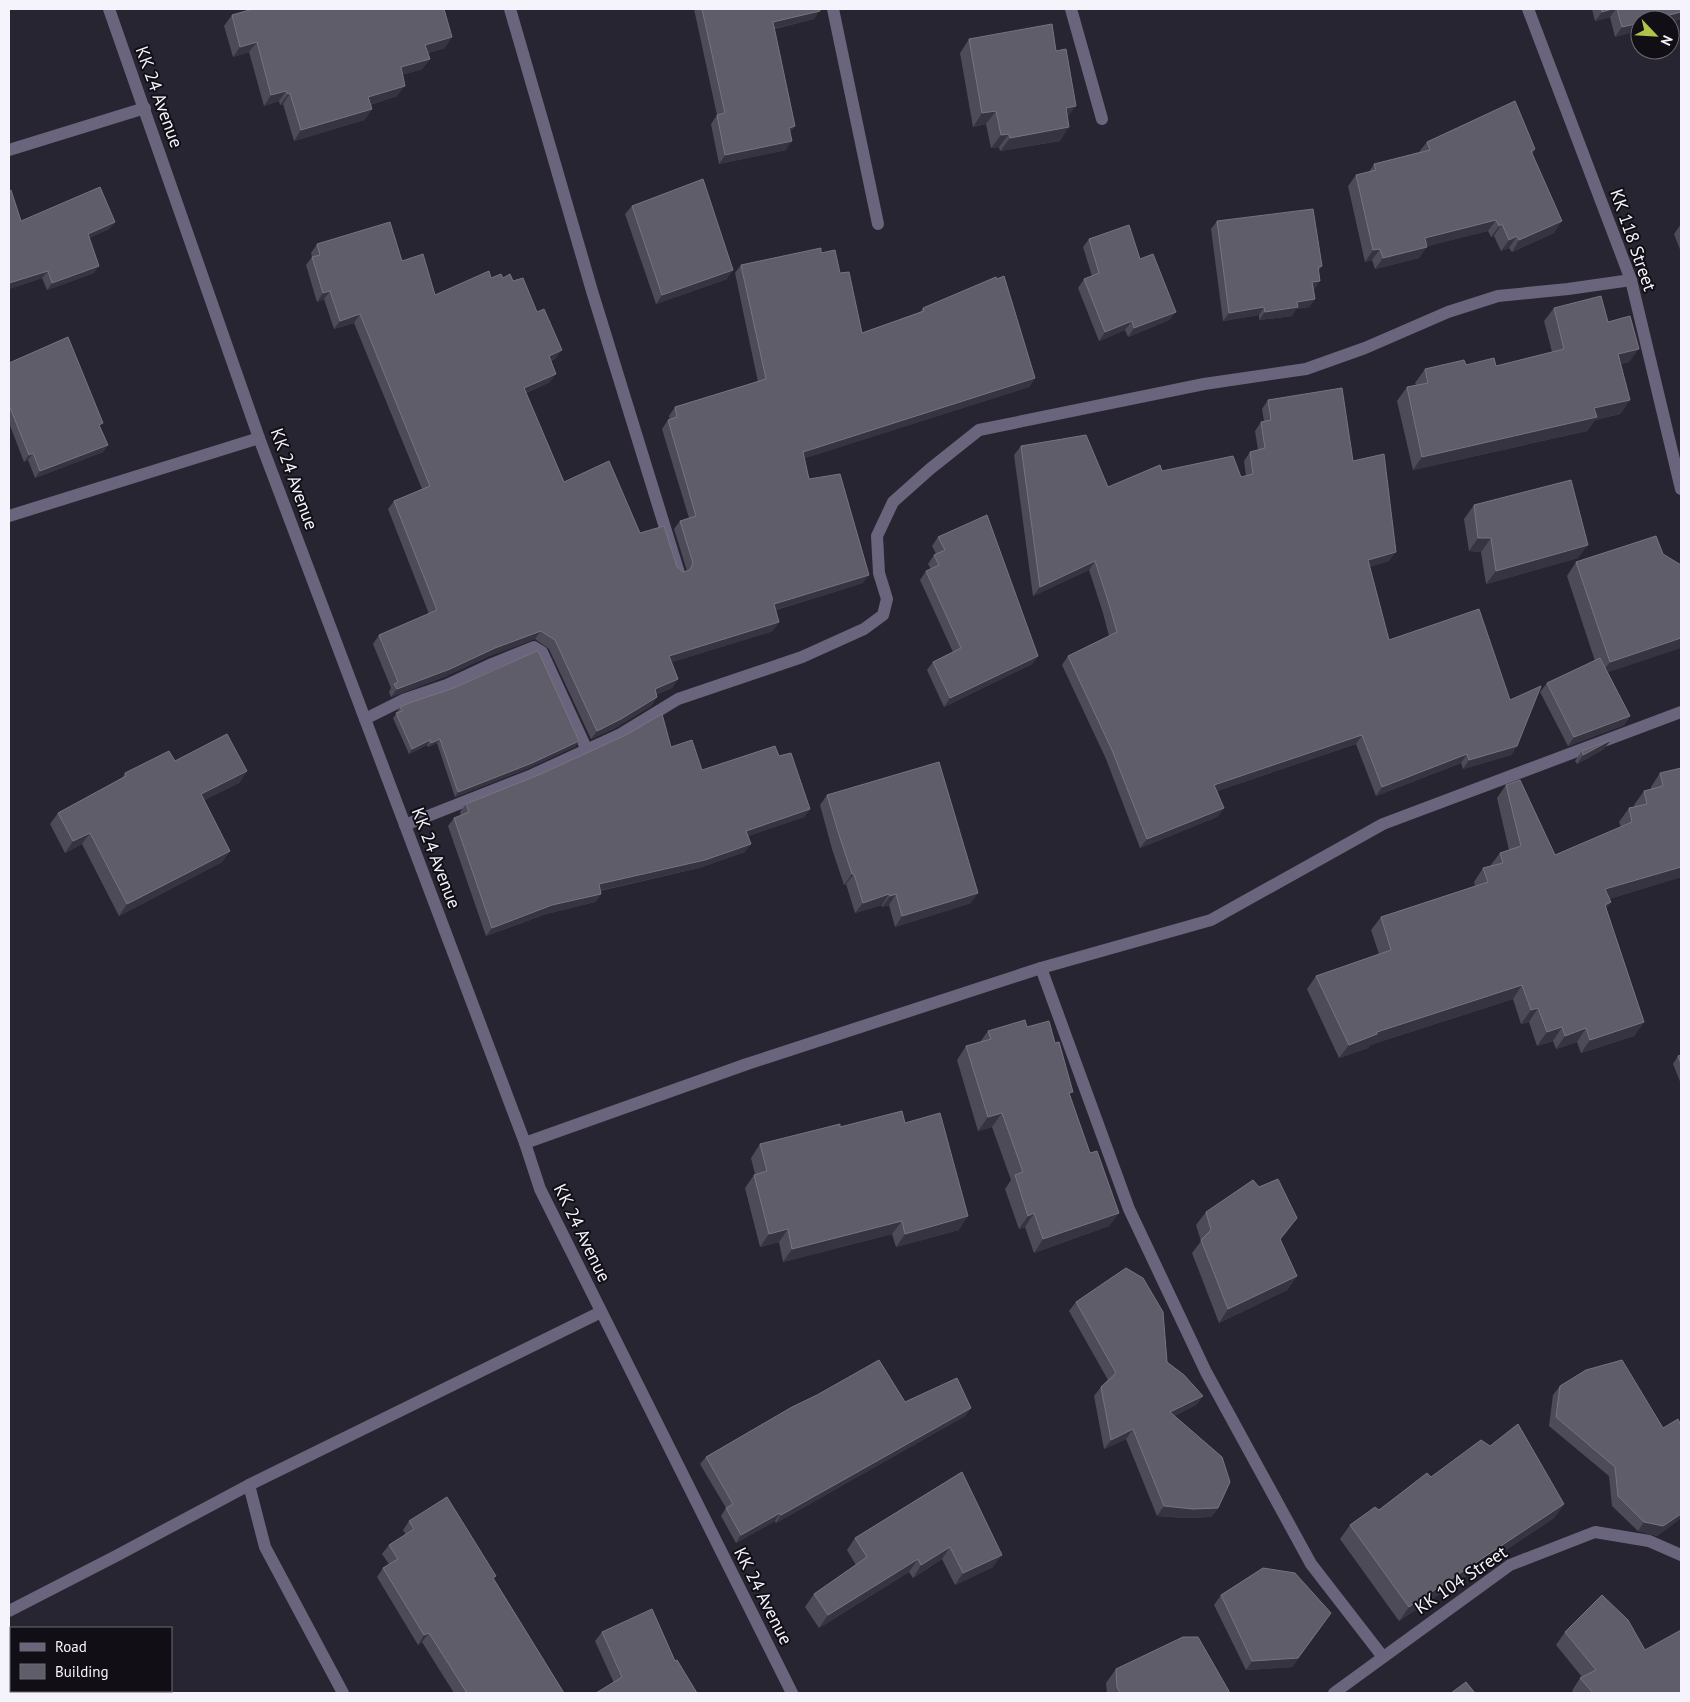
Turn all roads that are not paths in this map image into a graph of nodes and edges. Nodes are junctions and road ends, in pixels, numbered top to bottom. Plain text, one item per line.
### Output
1 (109, 9) edge
2 (510, 9) edge
3 (833, 9) edge
4 (1071, 9) edge
5 (1528, 9) edge
6 (145, 108) junction
7 (1102, 119) dead end
8 (9, 150) edge
9 (878, 224) dead end
10 (1631, 280) junction
11 (259, 438) junction
12 (1681, 489) edge
13 (9, 516) edge
14 (680, 573) edge
15 (1681, 712) edge
16 (365, 719) junction
17 (586, 748) junction
18 (405, 824) junction
19 (1041, 968) junction
20 (525, 1143) junction
21 (601, 1312) junction
22 (249, 1485) junction
23 (1681, 1555) edge
24 (9, 1611) edge
25 (1383, 1657) junction
26 (343, 1693) edge
27 (792, 1693) edge
28 (1334, 1693) edge

1 - 6 street, KK 24 Avenue
2 - 14 street
3 - 9 street
4 - 7 street
5 - 10 street, KK 118 Street
6 - 8 street
6 - 11 street, KK 24 Avenue
10 - 12 street, KK 118 Street
10 - 17 street
11 - 13 street
11 - 16 street, KK 24 Avenue
15 - 19 street
16 - 17 street
16 - 18 street, KK 24 Avenue
17 - 18 street
18 - 20 street, KK 24 Avenue
19 - 20 street
19 - 25 street
20 - 21 street, KK 24 Avenue
21 - 22 street
21 - 27 street, KK 24 Avenue
22 - 24 street
22 - 26 street
23 - 25 street, KK 104 Street
25 - 28 street, KK 104 Street

